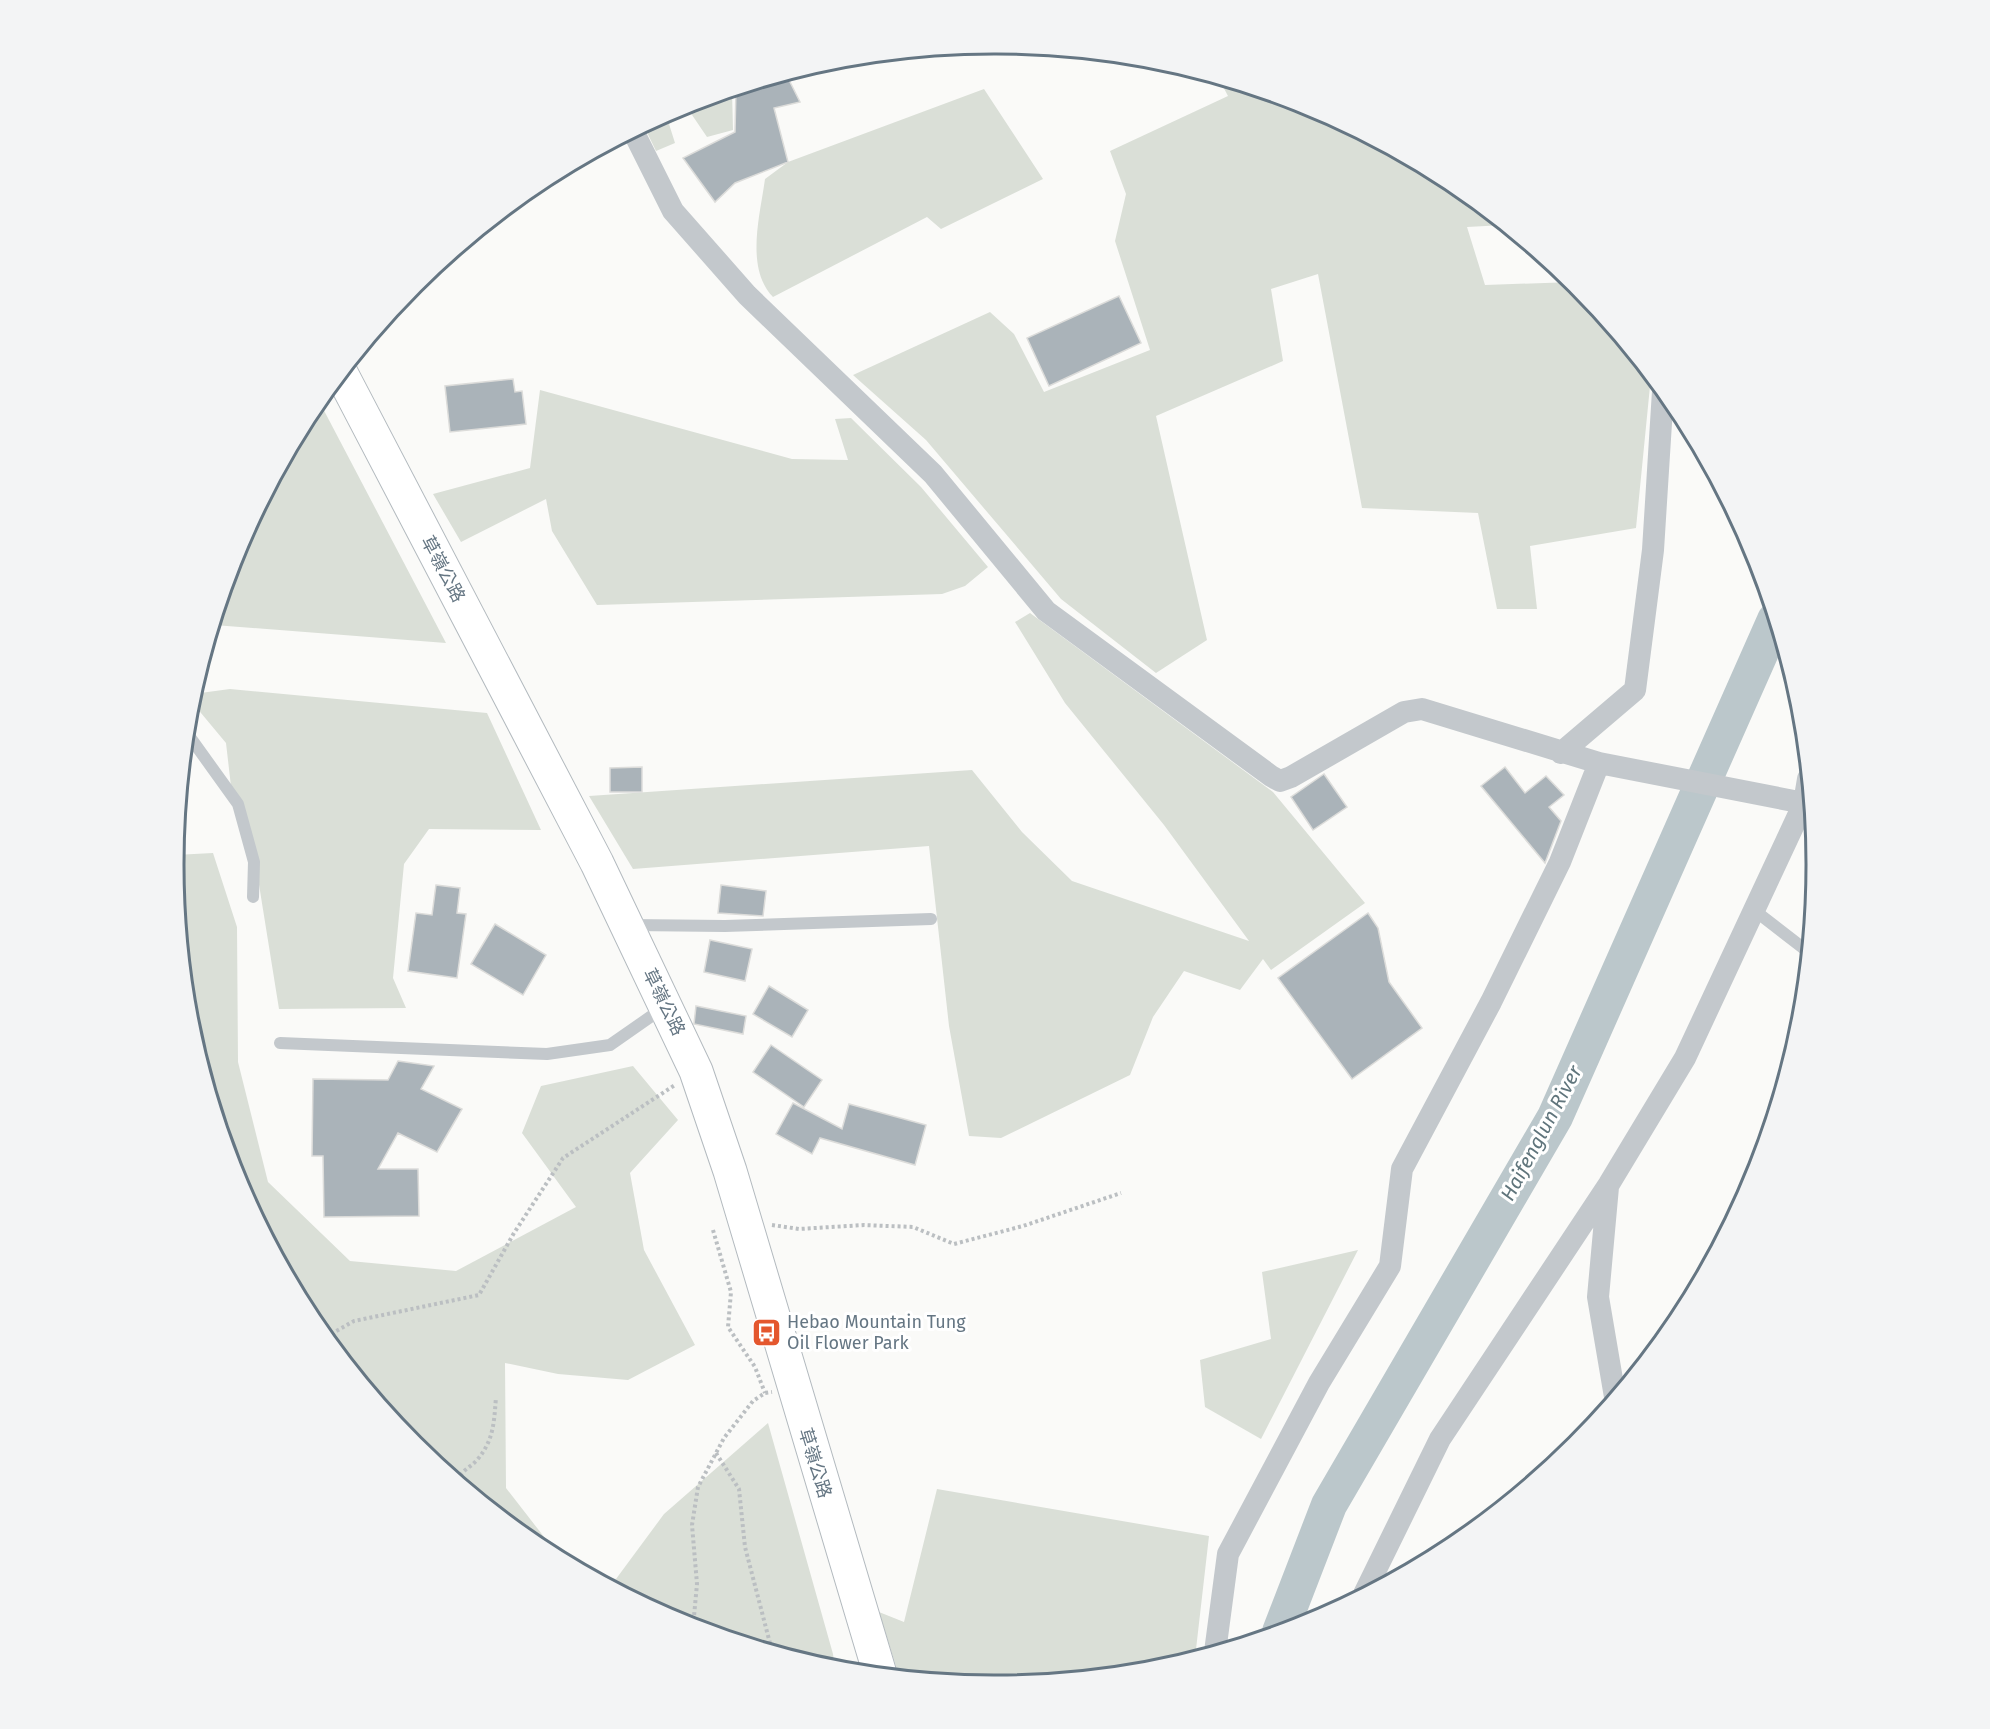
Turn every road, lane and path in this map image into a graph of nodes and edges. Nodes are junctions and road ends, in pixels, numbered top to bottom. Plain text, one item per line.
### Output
1 (636, 138) edge
2 (345, 381) edge
3 (1662, 404) edge
4 (194, 742) edge
5 (1561, 753) junction
6 (1599, 763) junction
7 (1804, 803) edge
8 (1803, 804) edge
9 (253, 897) dead end
10 (1754, 910) junction
11 (932, 919) dead end
12 (627, 925) junction
13 (1801, 946) edge
14 (667, 1006) junction
15 (280, 1043) dead end
16 (696, 1071) junction
17 (1609, 1184) junction
18 (1121, 1193) dead end
19 (745, 1222) junction
20 (713, 1230) dead end
21 (334, 1333) edge
22 (1614, 1387) edge
23 (779, 1392) junction
24 (496, 1397) dead end
25 (716, 1452) junction
26 (461, 1474) edge
27 (1370, 1582) edge
28 (694, 1616) edge
29 (770, 1643) edge
30 (1216, 1644) edge
31 (877, 1666) edge

1 - 5 street
2 - 12 main road, 草嶺公路
3 - 5 street
4 - 9 lane
5 - 6 street
6 - 7 street
6 - 30 street
8 - 10 street
10 - 13 lane
10 - 17 street
11 - 12 lane
12 - 14 main road, 草嶺公路
14 - 15 lane
14 - 16 main road, 草嶺公路
16 - 19 main road, 草嶺公路
16 - 21 path
17 - 22 street
17 - 27 street
18 - 19 path
19 - 23 main road, 草嶺公路
20 - 23 path
23 - 25 path
23 - 31 main road, 草嶺公路
24 - 26 path
25 - 28 path
25 - 29 path

